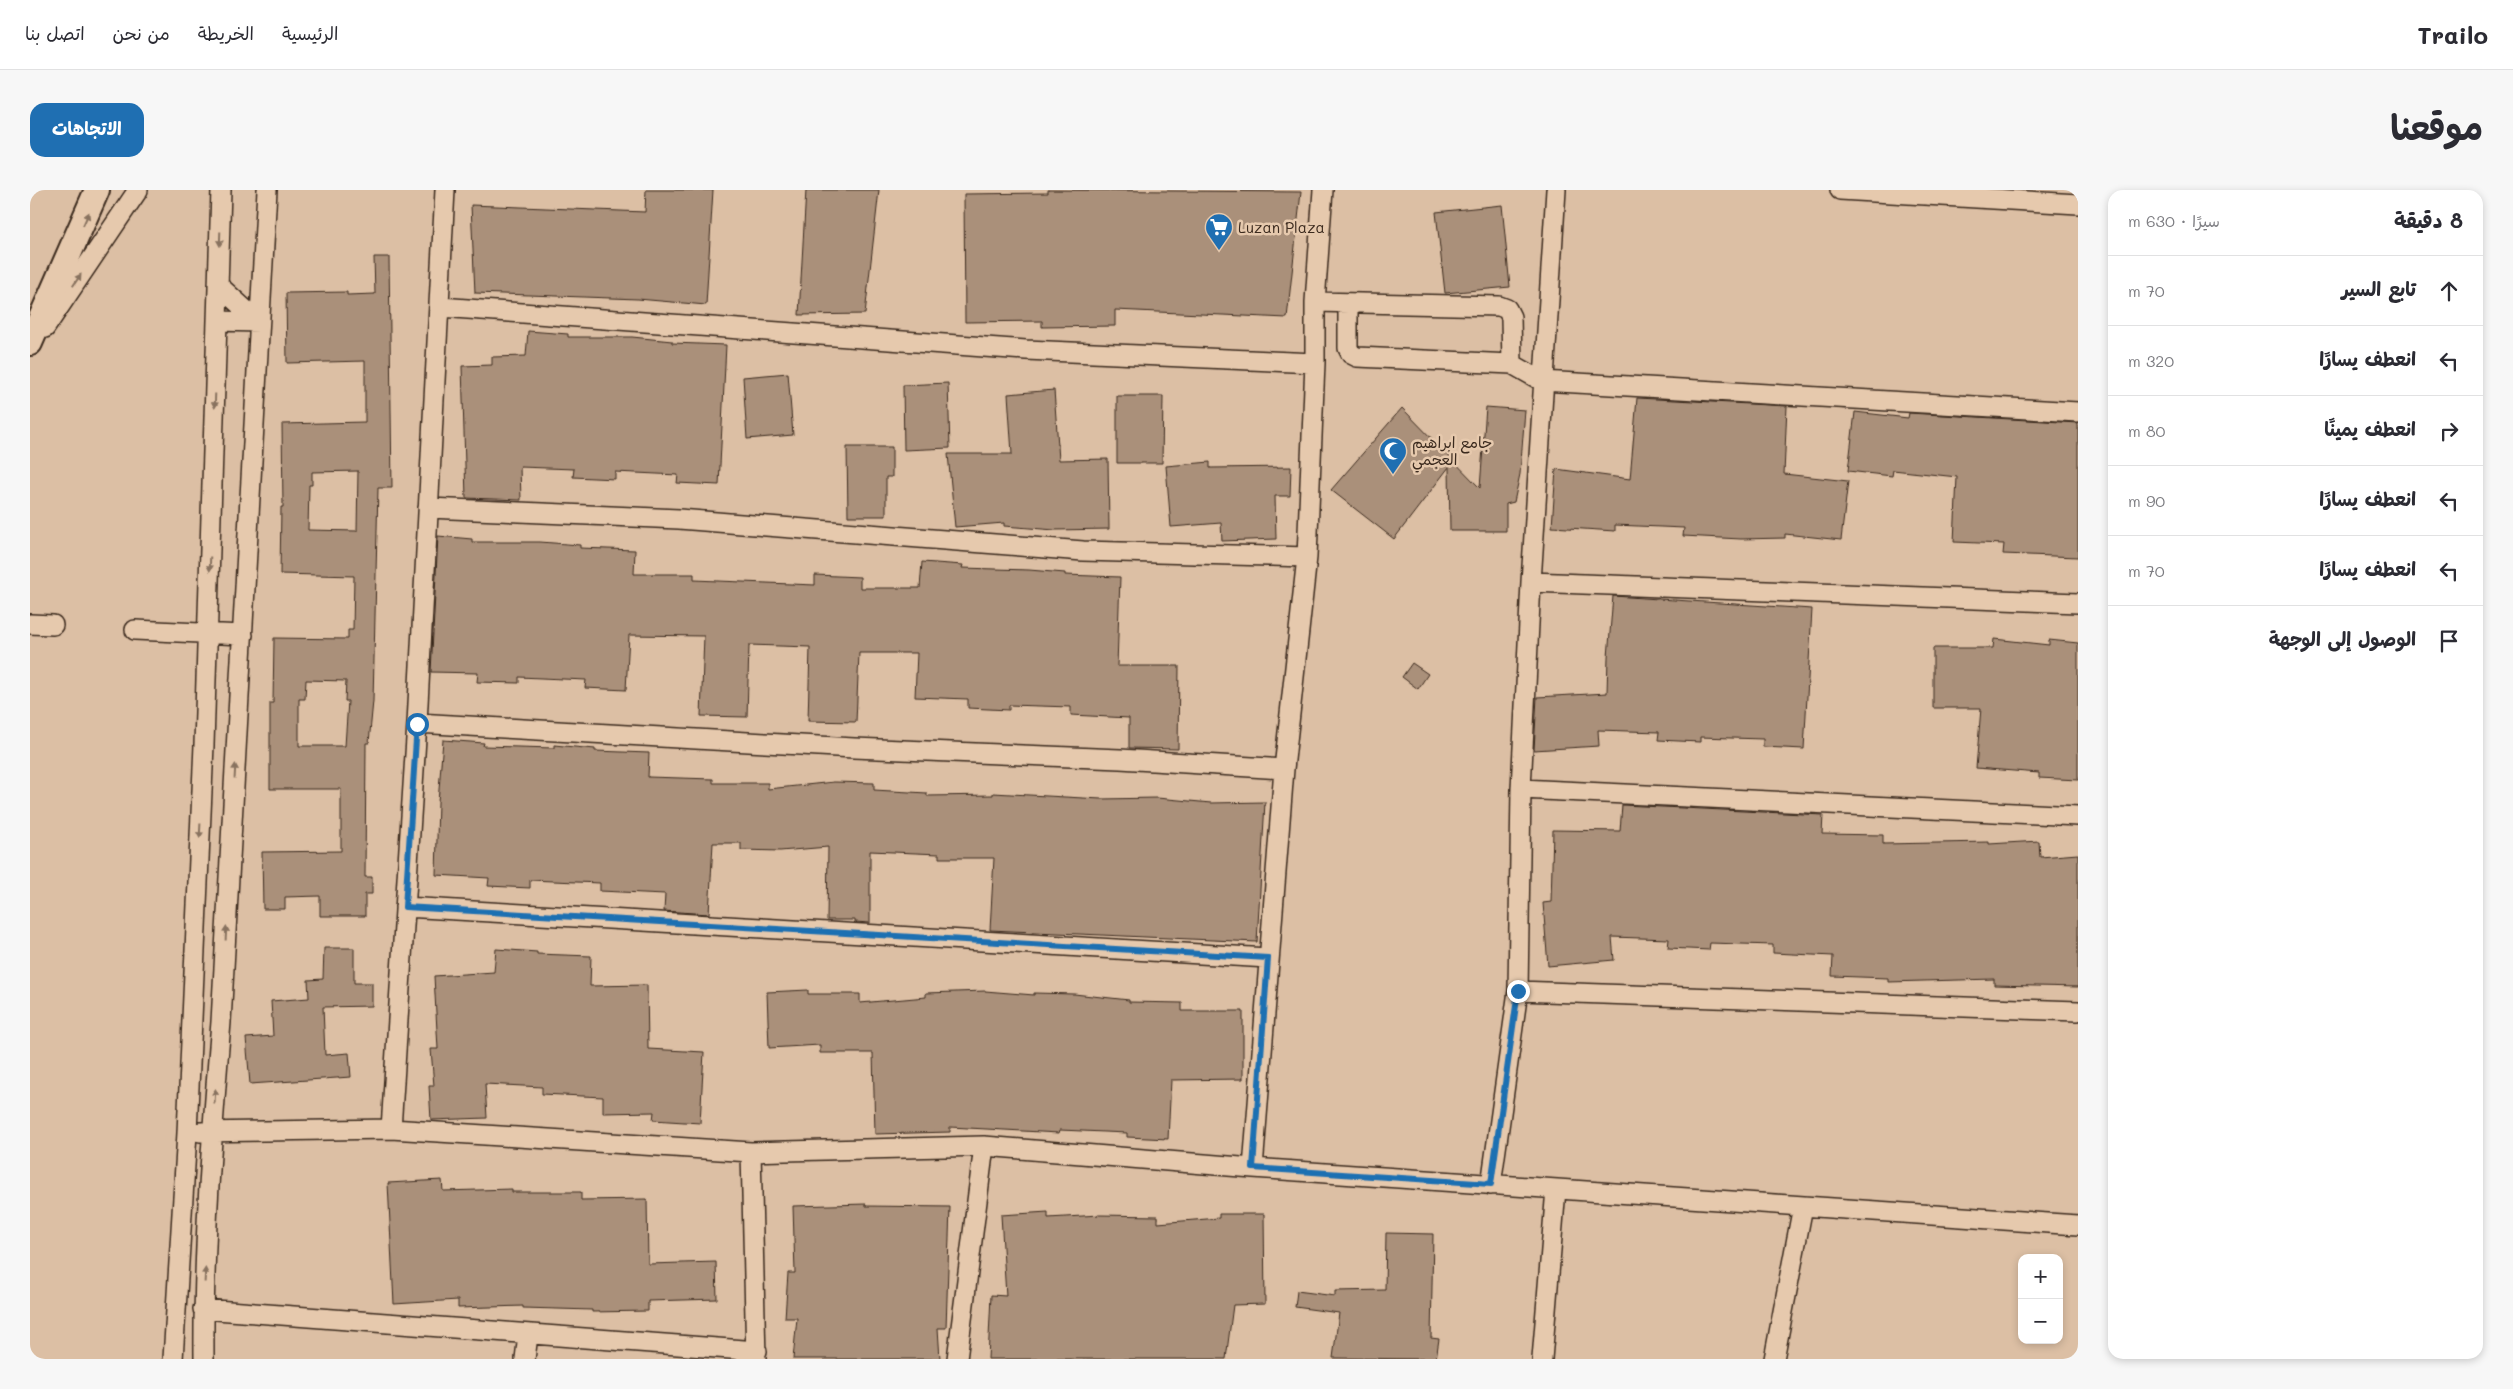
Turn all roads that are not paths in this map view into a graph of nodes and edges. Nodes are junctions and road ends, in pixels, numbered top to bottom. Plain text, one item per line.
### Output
1 (97, 190) edge
2 (138, 190) edge
3 (221, 190) edge
4 (267, 190) edge
5 (445, 190) edge
6 (1323, 190) edge
7 (1556, 190) edge
8 (1840, 190) edge
9 (2078, 204) edge
10 (218, 285) junction
11 (1315, 302) junction
12 (1348, 303) junction
13 (440, 307) junction
14 (217, 321) junction
15 (30, 343) edge
16 (30, 349) edge
17 (1315, 363) junction
18 (1512, 364) junction
19 (1542, 381) junction
20 (2078, 412) edge
21 (428, 508) junction
22 (1307, 557) junction
23 (1531, 582) junction
24 (2078, 603) edge
25 (30, 624) edge
26 (53, 625) dead end
27 (135, 630) dead end
28 (208, 632) junction
29 (242, 635) junction
30 (417, 724) junction
31 (1284, 769) junction
32 (1521, 789) junction
33 (2078, 816) edge
34 (405, 907) junction
35 (1268, 958) junction
36 (1518, 991) junction
37 (2078, 1011) edge
38 (391, 1129) junction
39 (212, 1130) junction
40 (187, 1133) junction
41 (984, 1146) junction
42 (751, 1152) junction
43 (1253, 1168) junction
44 (1491, 1184) junction
45 (1556, 1189) junction
46 (1803, 1206) junction
47 (2078, 1225) edge
48 (203, 1309) junction
49 (528, 1334) junction
50 (757, 1355) edge
51 (174, 1359) edge
52 (204, 1359) edge
53 (525, 1359) edge
54 (957, 1359) edge
55 (1542, 1359) edge
56 (1774, 1359) edge

15 -> 1 main road
16 -> 2 street
3 -> 10 street
4 - 29 street
5 - 13 street
6 - 11 street
7 - 19 street
8 - 9 street
10 - 14 street
10 - 14 street
11 - 12 street
11 - 17 street
12 - 18 street
12 - 18 street
13 - 17 street
13 - 21 street
14 -> 28 street
17 - 22 street
18 - 19 street
19 - 20 street
19 - 23 street
21 - 22 street
21 - 30 street
22 - 31 street
23 - 24 street
23 - 32 street
25 - 26 street
27 - 28 street
28 - 29 street
28 -> 40 street
39 -> 29 street
30 - 31 street
30 - 34 street
31 - 35 street
32 - 33 street
32 - 36 street
34 - 35 street
34 - 38 street
35 - 43 street
36 - 37 street
36 - 44 street
38 - 39 street
38 - 42 street
39 - 40 street
48 -> 39 street
40 - 51 street
41 - 42 street
41 - 43 street
41 - 54 street
42 - 50 street
43 - 44 street
44 - 45 street
45 - 46 street
45 - 55 street
46 - 47 street
46 - 56 street
48 - 49 street
48 - 52 street
49 - 50 street
49 - 53 street

